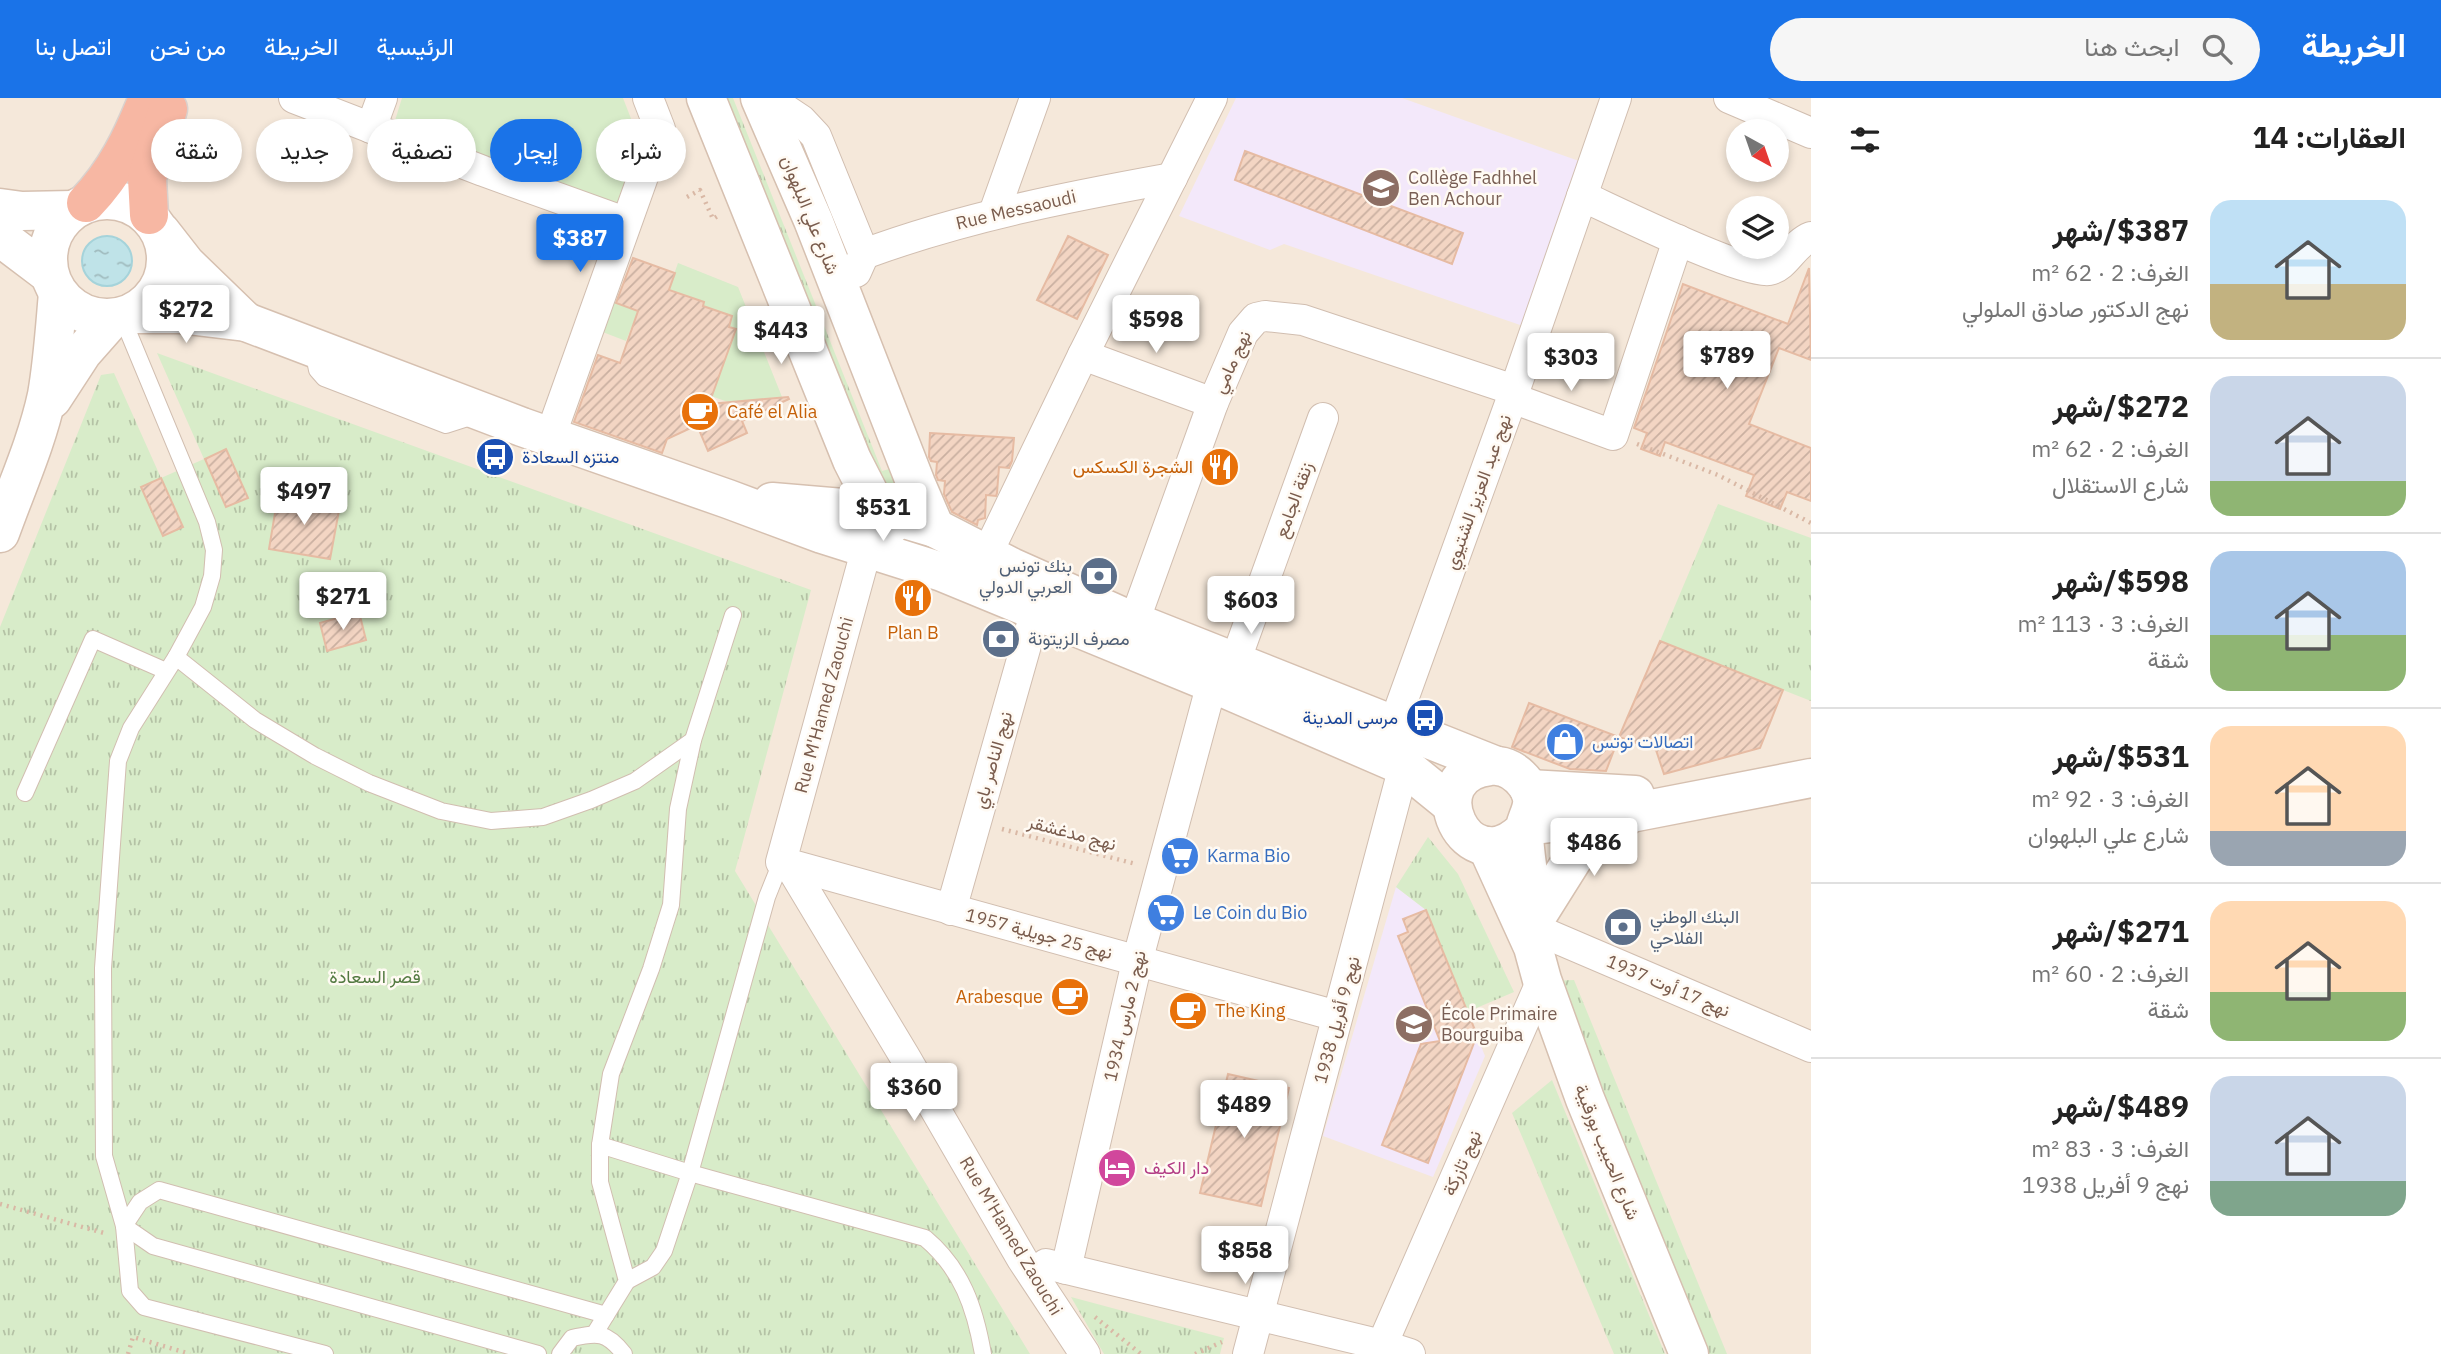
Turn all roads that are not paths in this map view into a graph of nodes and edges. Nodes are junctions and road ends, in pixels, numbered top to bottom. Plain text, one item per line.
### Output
1 (148, 98) edge
2 (172, 98) edge
3 (294, 98) edge
4 (382, 98) edge
5 (648, 98) edge
6 (706, 98) edge
7 (760, 98) edge
8 (768, 98) edge
9 (1035, 98) edge
10 (1212, 98) edge
11 (1616, 98) edge
12 (1730, 98) edge
13 (374, 119) edge
14 (367, 126) edge
15 (1811, 133) edge
16 (476, 167) edge
17 (1172, 178) junction
18 (1582, 196) junction
19 (80, 206) junction
20 (0, 208) edge
21 (994, 213) junction
22 (625, 222) junction
23 (155, 224) junction
24 (0, 237) edge
25 (1811, 237) edge
26 (1678, 240) junction
27 (864, 254) junction
28 (54, 284) junction
29 (841, 292) junction
30 (121, 317) junction
31 (246, 322) junction
32 (1083, 355) junction
33 (1513, 394) junction
34 (1213, 403) junction
35 (1323, 418) dead end
36 (40, 423) junction
37 (550, 437) junction
38 (915, 484) junction
39 (728, 499) junction
40 (878, 510) junction
41 (935, 528) junction
42 (0, 533) edge
43 (822, 534) junction
44 (866, 547) junction
45 (987, 554) junction
46 (942, 572) junction
47 (1036, 610) junction
48 (733, 615) dead end
49 (1133, 622) junction
50 (176, 657) junction
51 (166, 671) junction
52 (1223, 672) junction
53 (1393, 727) junction
54 (693, 740) junction
55 (1494, 765) junction
56 (1404, 766) junction
57 (1811, 778) edge
58 (1529, 789) junction
59 (25, 793) dead end
60 (1703, 800) junction
61 (1451, 805) junction
62 (1631, 813) junction
63 (1525, 828) junction
64 (1487, 846) junction
65 (785, 863) junction
66 (951, 910) junction
67 (1534, 941) junction
68 (1137, 961) junction
69 (1337, 1016) junction
70 (1811, 1048) edge
71 (600, 1146) junction
72 (690, 1173) junction
73 (124, 1226) junction
74 (1022, 1259) junction
75 (1066, 1269) junction
76 (627, 1281) junction
77 (606, 1315) junction
78 (1259, 1316) junction
79 (595, 1332) junction
80 (1396, 1350) edge
81 (325, 1354) edge
82 (538, 1354) edge
83 (560, 1354) edge
84 (624, 1354) edge
85 (983, 1354) edge
86 (1085, 1354) edge
87 (1248, 1354) edge
88 (1689, 1354) edge

1 - 19 highway
2 - 23 highway
3 - 14 street
4 - 13 street
5 - 22 street
6 - 40 main road
7 - 29 main road, شارع علي البلهوان
8 - 27 street
9 - 21 street
10 - 17 street
11 - 18 street, نهج عبد العزيز الشتيوي
12 - 15 street
16 - 22 street
17 - 21 street, Rue Messaoudi
17 - 32 street
18 - 26 street
18 - 33 street, نهج عبد العزيز الشتيوي
19 - 20 main road
19 - 23 main road
19 - 28 main road
21 - 27 street, Rue Messaoudi
22 - 37 street
23 - 30 main road
23 - 31 main road
24 - 28 main road
25 - 26 street
26 - 33 street, نهج مامي
27 - 29 street
28 - 30 main road
28 - 36 main road
29 - 38 main road, شارع علي البلهوان
30 - 31 main road
30 - 36 main road
30 - 50 lane
31 - 37 main road
32 - 34 street
32 - 45 street
33 - 34 street, نهج مامي
33 - 53 street, نهج عبد العزيز الشتيوي
34 - 49 street, نهج مامي
35 - 52 street, زنقة الجامع
36 - 42 main road
37 - 39 main road
38 - 40 main road
38 - 41 main road, شارع علي البلهوان
39 - 40 main road
39 - 43 main road
40 - 41 main road
40 - 43 main road
40 - 44 street
40 - 46 main road
41 - 45 main road
43 - 44 main road
44 - 46 main road
44 - 65 street, Rue M'Hamed Zaouchi
45 - 49 main road
46 - 47 main road
47 - 52 main road
47 - 66 street, نهج الناصر باي
48 - 54 lane
49 - 52 main road
50 - 51 lane
50 - 54 lane
51 - 59 lane
51 - 73 lane
52 - 53 main road
52 - 56 main road
52 - 68 street, نهج 2 مارس 1934
53 - 55 main road
54 - 71 lane
55 - 58 main road
55 - 61 main road
56 - 61 main road
56 - 69 street, نهج 9 أفريل 1938
57 - 60 main road
58 - 60 main road
58 - 63 main road
60 - 62 main road
61 - 64 main road
62 - 63 main road
62 - 67 main road
63 - 64 main road
63 - 67 main road
64 - 67 main road
65 - 66 street, نهج 25 جويلية 1957
65 - 72 lane
65 - 74 street, Rue M'Hamed Zaouchi
66 - 68 street, نهج 25 جويلية 1957
67 - 70 street, نهج 17 أوت 1937
67 - 80 street, نهج تازركة
67 - 88 main road, شارع الحبيب بورقيبة
68 - 69 street, نهج 25 جويلية 1957
68 - 75 street, نهج 2 مارس 1934
69 - 78 street, نهج 9 أفريل 1938
71 - 72 lane
71 - 76 lane
72 - 76 lane
72 - 85 lane
73 - 77 lane
73 - 81 lane
73 - 82 lane
74 - 75 street
74 - 86 street, Rue M'Hamed Zaouchi
75 - 78 street
76 - 77 lane
77 - 79 lane
78 - 80 street
78 - 87 street, نهج 9 أفريل 1938
79 - 83 lane
79 - 84 lane

